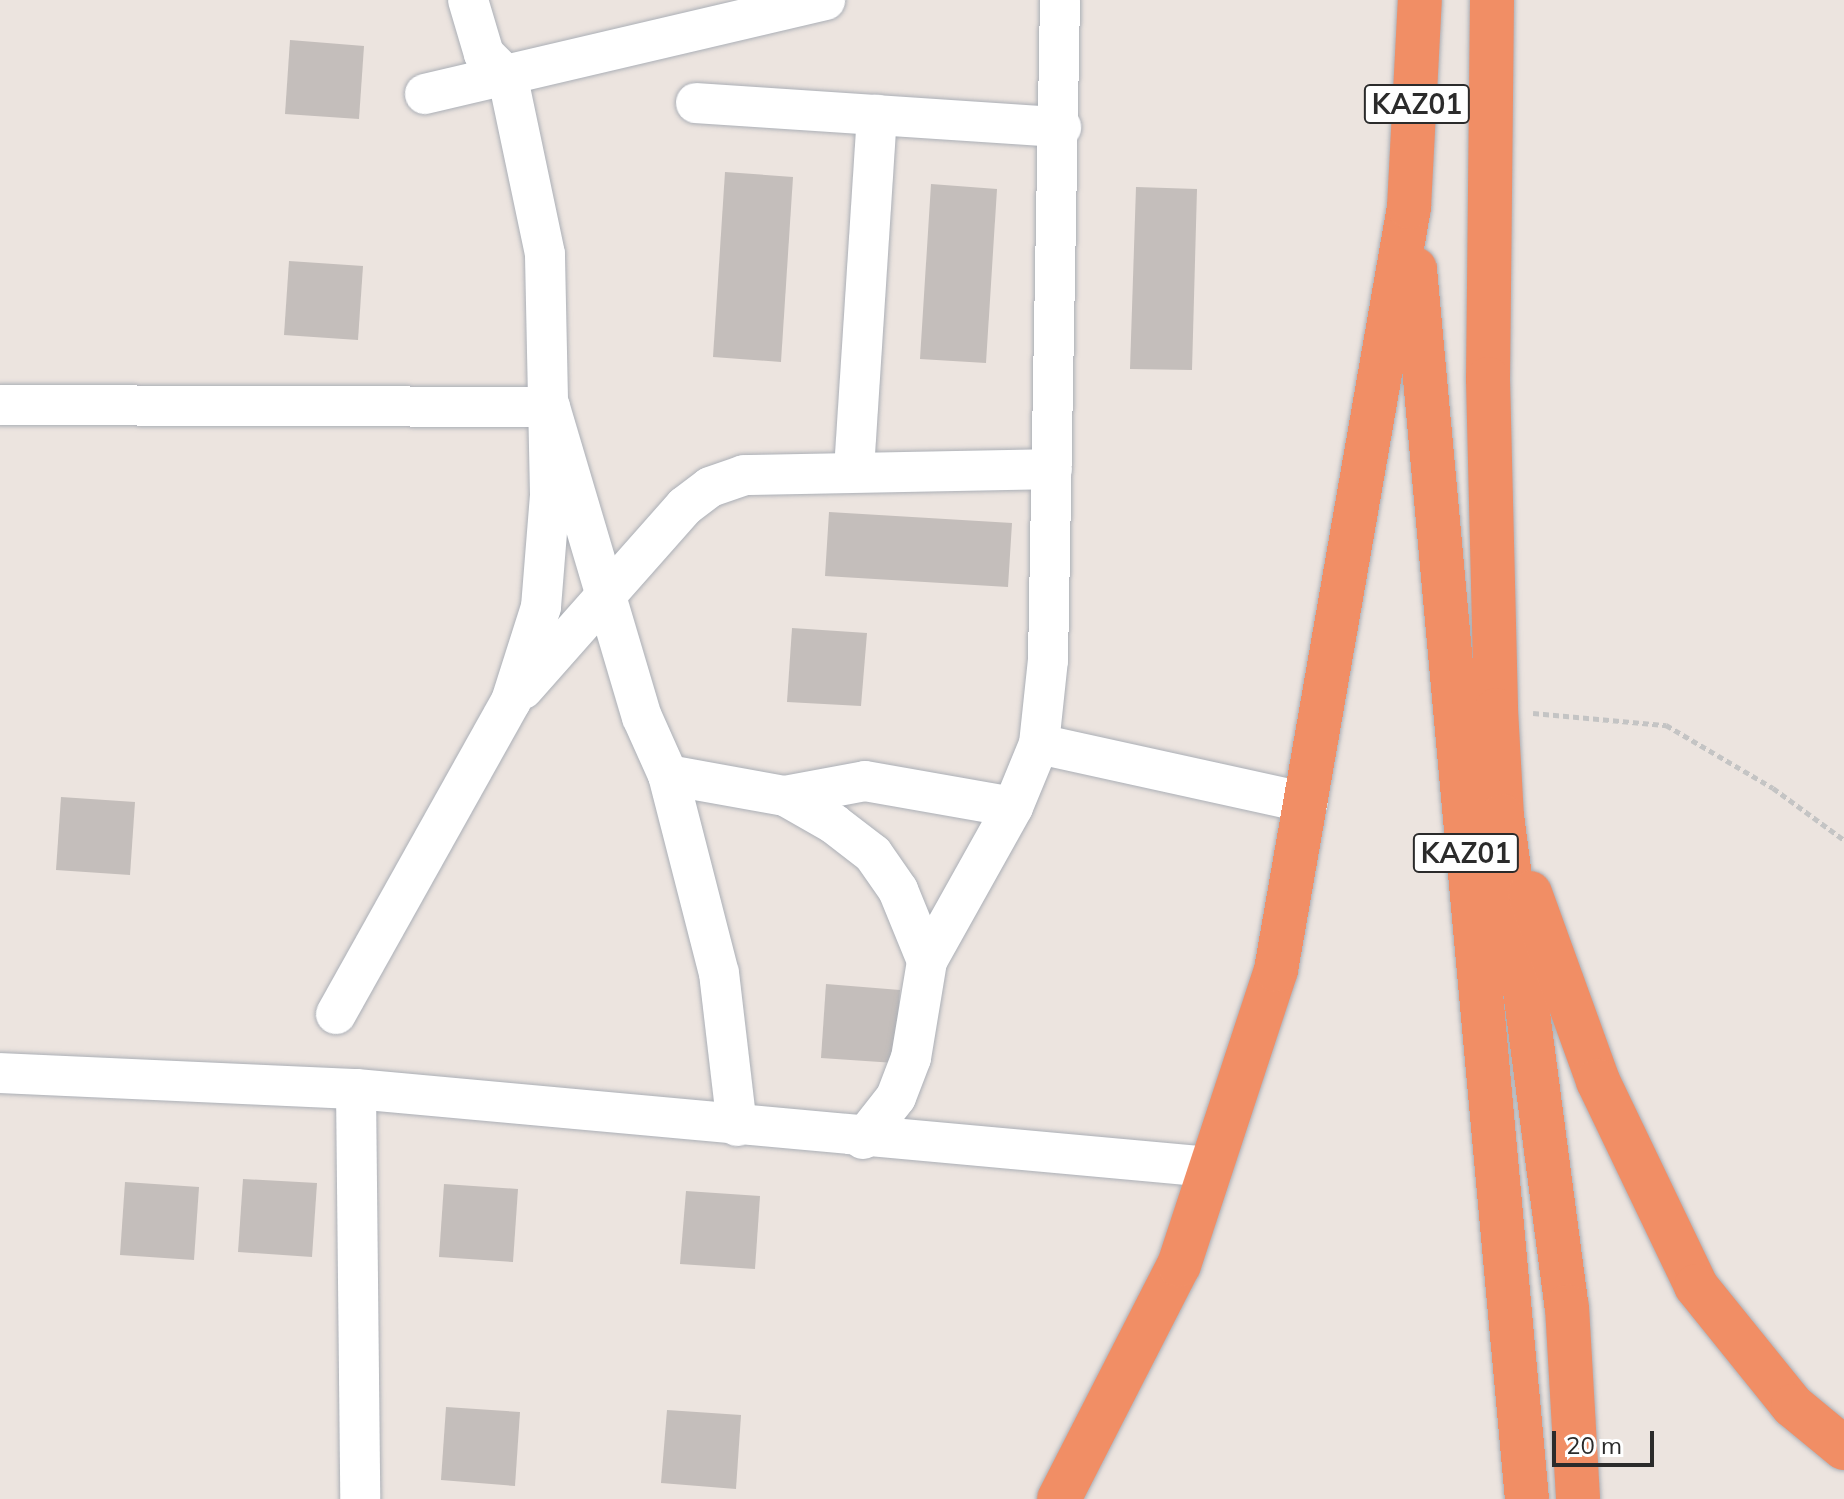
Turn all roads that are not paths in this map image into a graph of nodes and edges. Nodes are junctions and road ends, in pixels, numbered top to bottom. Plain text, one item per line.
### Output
1 (468, 0) edge
2 (825, 0) edge
3 (1060, 0) edge
4 (1420, 0) edge
5 (1492, 0) edge
6 (508, 78) junction
7 (425, 94) dead end
8 (696, 103) dead end
9 (877, 115) junction
10 (1061, 127) junction
11 (1409, 207) junction
12 (0, 405) edge
13 (550, 407) junction
14 (1052, 469) junction
15 (854, 470) junction
16 (609, 595) junction
17 (511, 701) junction
18 (1039, 744) junction
19 (668, 775) junction
20 (785, 796) junction
21 (1308, 803) junction
22 (1013, 807) junction
23 (1502, 816) junction
24 (927, 961) junction
25 (336, 1014) dead end
26 (0, 1073) edge
27 (356, 1089) junction
28 (737, 1126) junction
29 (863, 1139) junction
30 (1209, 1167) junction
31 (1844, 1448) edge
32 (360, 1499) edge
33 (1059, 1499) edge
34 (1527, 1499) edge
35 (1578, 1499) edge

1 - 6 street
2 - 6 street
3 - 10 street
4 - 11 highway, KАZ01
5 - 23 highway, KАZ01
6 - 7 street
6 - 13 street
8 - 9 street
9 - 10 street
9 - 15 street
10 - 14 street
11 - 21 highway
11 - 34 highway, KАZ01
12 - 13 street
13 - 16 street
13 - 17 street
14 - 15 street
14 - 18 street
15 - 16 street
16 - 17 street
16 - 19 street
17 - 25 street
18 - 21 street
18 - 22 street
19 - 20 street
19 - 28 street
20 - 22 street
20 - 24 street
21 - 30 highway
22 - 24 street
23 - 31 highway
23 - 35 highway, KАZ01
24 - 29 street
26 - 27 street
27 - 28 street
27 - 32 street
28 - 29 street
29 - 30 street
30 - 33 highway

